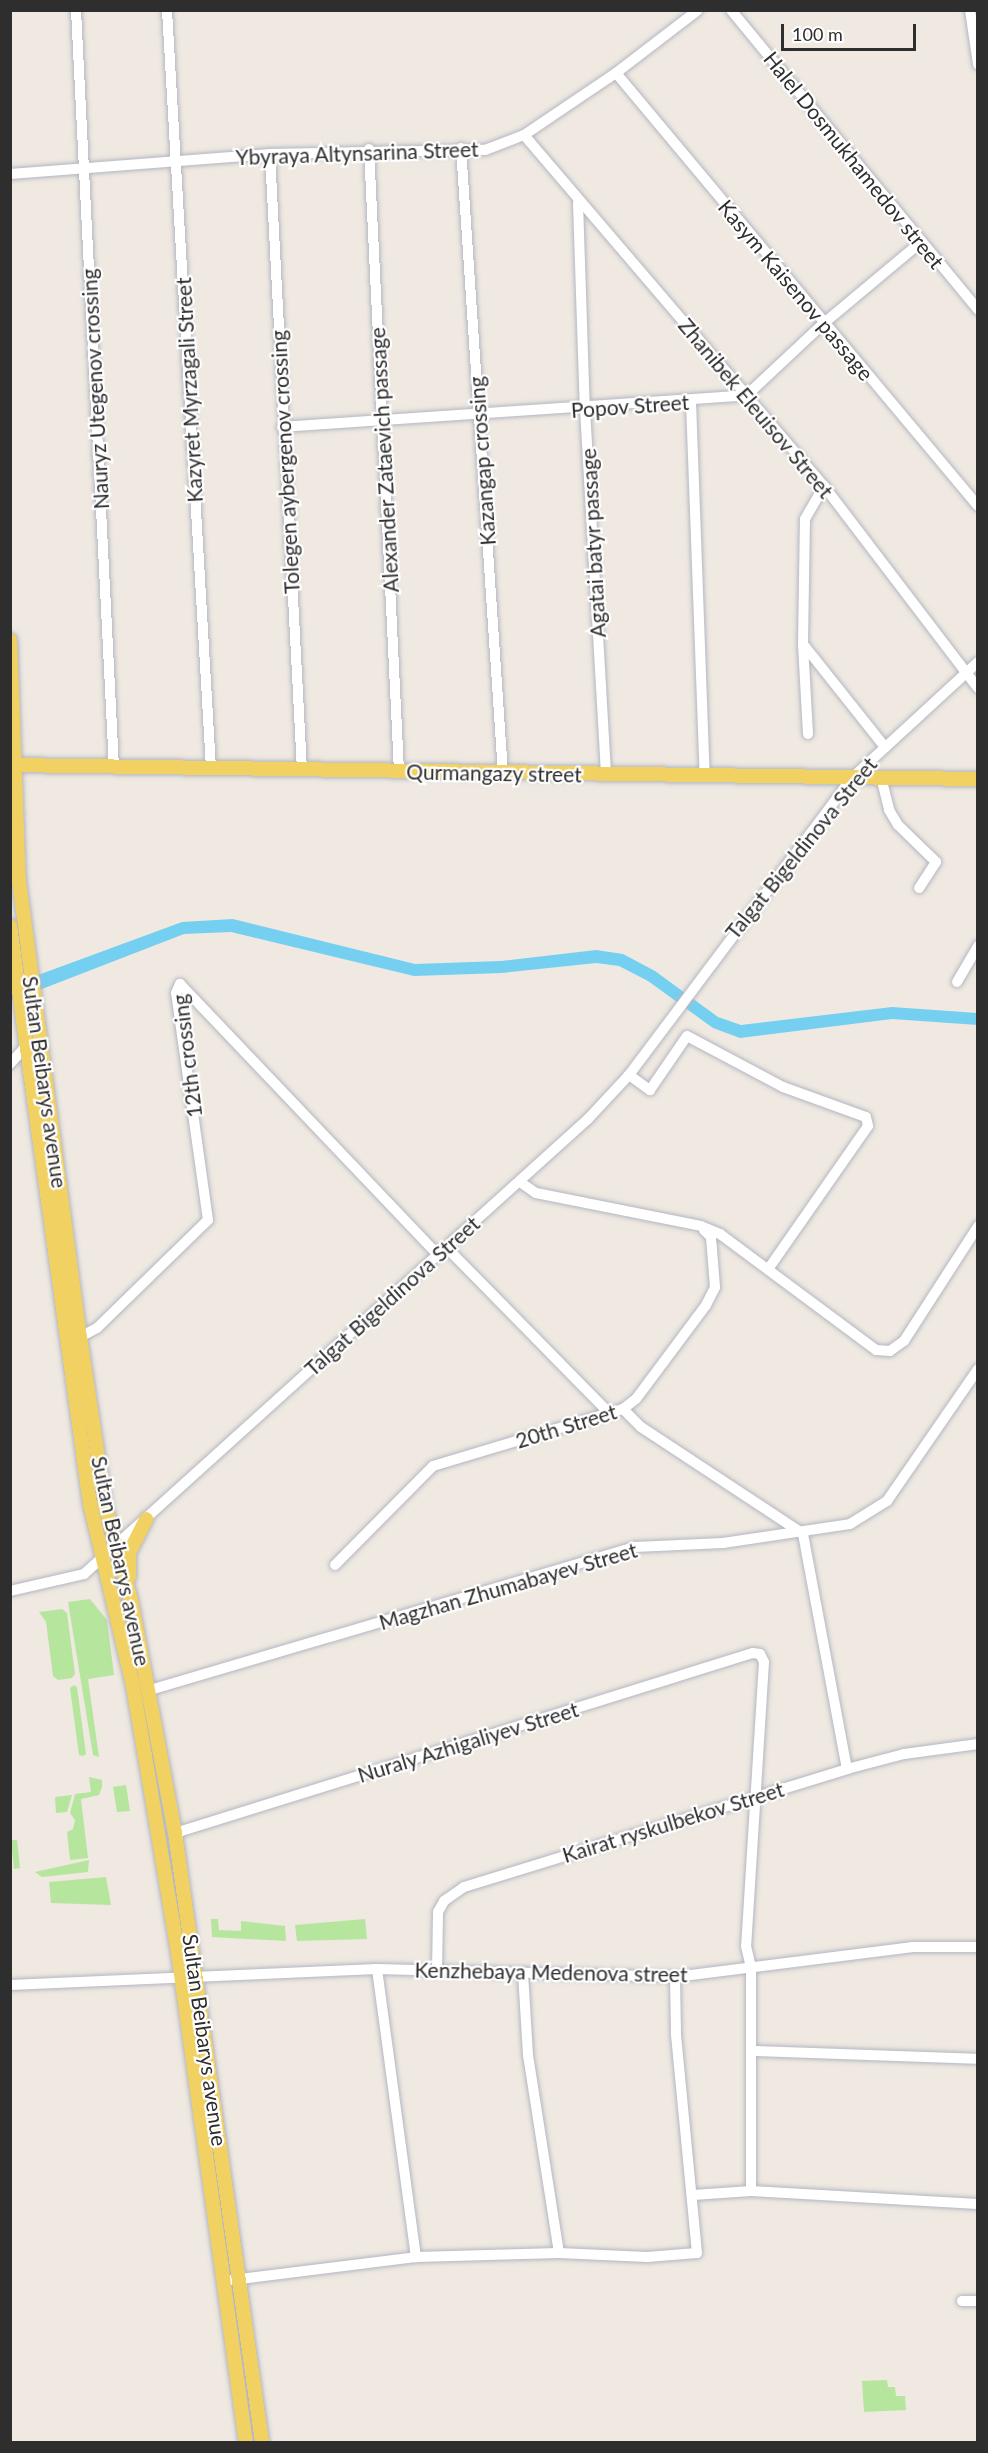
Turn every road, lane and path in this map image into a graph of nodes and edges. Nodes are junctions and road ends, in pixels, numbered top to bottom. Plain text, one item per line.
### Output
1 (76, 10) edge
2 (167, 10) edge
3 (698, 10) edge
4 (730, 10) edge
5 (970, 10) edge
6 (978, 64) edge
7 (616, 73) junction
8 (524, 135) junction
9 (461, 148) junction
10 (369, 149) junction
11 (270, 154) junction
12 (176, 161) junction
13 (84, 170) junction
14 (10, 174) edge
15 (578, 203) junction
16 (921, 242) junction
17 (978, 310) edge
18 (823, 324) junction
19 (747, 395) junction
20 (691, 402) junction
21 (585, 409) junction
22 (479, 416) junction
23 (382, 423) junction
24 (282, 427) junction
25 (824, 486) junction
26 (978, 506) edge
27 (10, 640) edge
28 (803, 644) junction
29 (978, 662) edge
30 (966, 672) junction
31 (978, 688) edge
32 (808, 734) dead end
33 (15, 740) junction
34 (885, 747) junction
35 (14, 765) edge
36 (44, 765) junction
37 (114, 767) junction
38 (210, 769) junction
39 (302, 771) junction
40 (399, 772) junction
41 (503, 773) junction
42 (606, 774) junction
43 (705, 776) junction
44 (853, 777) junction
45 (881, 777) junction
46 (978, 779) edge
47 (17, 797) junction
48 (919, 888) dead end
49 (10, 926) edge
50 (978, 946) edge
51 (957, 982) dead end
52 (26, 1046) junction
53 (10, 1064) edge
54 (629, 1075) junction
55 (520, 1182) junction
56 (701, 1226) junction
57 (978, 1226) edge
58 (442, 1251) junction
59 (768, 1268) junction
60 (80, 1337) junction
61 (978, 1369) edge
62 (623, 1409) junction
63 (609, 1413) junction
64 (146, 1519) junction
65 (803, 1534) junction
66 (115, 1547) junction
67 (103, 1558) junction
68 (335, 1564) dead end
69 (10, 1591) edge
70 (131, 1600) junction
71 (150, 1690) junction
72 (978, 1744) edge
73 (847, 1769) junction
74 (754, 1797) junction
75 (175, 1833) junction
76 (978, 1947) edge
77 (752, 1967) junction
78 (377, 1969) junction
79 (437, 1971) junction
80 (523, 1973) junction
81 (196, 1974) junction
82 (181, 1976) junction
83 (675, 1977) junction
84 (10, 1985) edge
85 (753, 2051) junction
86 (978, 2059) edge
87 (219, 2143) junction
88 (205, 2145) junction
89 (751, 2191) junction
90 (693, 2195) junction
91 (978, 2204) edge
92 (559, 2253) junction
93 (416, 2257) junction
94 (239, 2280) junction
95 (224, 2281) junction
96 (962, 2301) dead end
97 (978, 2301) edge
98 (246, 2442) edge
99 (262, 2442) edge

1 - 13 street, Nauryz Utegenov crossing
2 - 12 street, Kazyret Myrzagali Street
3 - 7 street, Ybyraya Altynsarina Street
4 - 16 street, Halel Dosmukhamedov street
5 - 6 street
7 - 8 street, Ybyraya Altynsarina Street
7 - 18 street, Kasym Kaisenov passage
8 - 9 street, Ybyraya Altynsarina Street
8 - 15 street, Zhanibek Eleuisov Street
9 - 10 street, Ybyraya Altynsarina Street
9 - 22 street, Kazangap crossing
10 - 11 street, Ybyraya Altynsarina Street
10 - 23 street, Alexander Zataevich passage
11 - 12 street, Ybyraya Altynsarina Street
11 - 24 street, Tolegen aybergenov crossing
12 - 13 street, Ybyraya Altynsarina Street
12 - 38 street, Kazyret Myrzagali Street
13 - 14 street, Ybyraya Altynsarina Street
13 - 37 street, Nauryz Utegenov crossing
15 - 19 street, Zhanibek Eleuisov Street
15 - 21 street, Agatai batyr passage
16 - 17 street, Halel Dosmukhamedov street
16 - 18 street
18 - 19 street
18 - 26 street, Kasym Kaisenov passage
19 - 20 street, Popov Street
19 - 25 street, Zhanibek Eleuisov Street
20 - 21 street, Popov Street
20 - 43 street
21 - 22 street, Popov Street
21 - 42 street, Agatai batyr passage
22 - 23 street, Popov Street
22 - 41 street, Kazangap crossing
23 - 24 street, Popov Street
23 - 40 street, Alexander Zataevich passage
24 - 39 street, Tolegen aybergenov crossing
25 - 28 street
25 - 30 street, Zhanibek Eleuisov Street
27 - 33 main road, Sultan Beibarys avenue
28 - 32 street
28 - 34 street
29 - 30 street, Talgat Bigeldinova Street
30 - 31 street, Zhanibek Eleuisov Street
30 - 34 street, Talgat Bigeldinova Street
33 - 35 main road, Sultan Beibarys avenue
33 - 36 main road
34 - 44 street, Talgat Bigeldinova Street
35 - 36 main road, Qurmangazy street
35 - 47 main road, Sultan Beibarys avenue
36 - 37 main road, Qurmangazy street
36 - 47 main road
37 - 38 main road, Qurmangazy street
38 - 39 main road, Qurmangazy street
39 - 40 main road, Qurmangazy street
40 - 41 main road, Qurmangazy street
41 - 42 main road, Qurmangazy street
42 - 43 main road, Qurmangazy street
43 - 44 main road, Qurmangazy street
44 - 45 main road, Qurmangazy street
44 - 54 street, Talgat Bigeldinova Street
45 - 46 main road, Qurmangazy street
45 - 48 street
47 - 60 main road, Sultan Beibarys avenue
49 - 52 main road, Sultan Beibarys avenue
50 - 51 street
52 - 53 street
52 - 67 main road, Sultan Beibarys avenue
54 - 55 street, Talgat Bigeldinova Street
54 - 59 street
55 - 56 street
55 - 58 street, Talgat Bigeldinova Street
56 - 59 street
56 - 62 street, 20th Street
57 - 59 street
58 - 60 street, 12th crossing
58 - 63 street
58 - 64 street, Talgat Bigeldinova Street
60 - 66 main road, Sultan Beibarys avenue
61 - 65 street, Magzhan Zhumabayev Street
62 - 63 street, 20th Street
62 - 65 street
63 - 68 street, 20th Street
64 - 66 street, Talgat Bigeldinova Street
64 - 70 main road
65 - 71 street, Magzhan Zhumabayev Street
65 - 73 street
66 - 67 street, Talgat Bigeldinova Street
66 - 70 main road, Sultan Beibarys avenue
67 - 69 street, Talgat Bigeldinova Street
67 - 82 main road, Sultan Beibarys avenue
70 - 71 main road, Sultan Beibarys avenue
71 - 75 main road, Sultan Beibarys avenue
72 - 73 street, Kairat ryskulbekov Street
73 - 74 street, Kairat ryskulbekov Street
74 - 75 street, Nuraly Azhigaliyev Street
74 - 77 street
74 - 79 street, Kairat ryskulbekov Street
75 - 81 main road, Sultan Beibarys avenue
76 - 77 street, Kenzhebaya Medenova street
77 - 83 street, Kenzhebaya Medenova street
77 - 85 street
78 - 79 street, Kenzhebaya Medenova street
78 - 81 street, Kenzhebaya Medenova street
78 - 93 street
79 - 80 street, Kenzhebaya Medenova street
80 - 83 street, Kenzhebaya Medenova street
80 - 92 street
81 - 82 street, Kenzhebaya Medenova street
81 - 87 main road, Sultan Beibarys avenue
82 - 84 street, Kenzhebaya Medenova street
82 - 88 main road, Sultan Beibarys avenue
83 - 90 street
85 - 86 street
85 - 89 street
87 - 88 main road
87 - 94 main road, Sultan Beibarys avenue
88 - 95 main road, Sultan Beibarys avenue
89 - 90 street
89 - 91 street
90 - 92 street
92 - 93 street
93 - 94 street
94 - 95 street
94 - 99 main road, Sultan Beibarys avenue
95 - 98 main road, Sultan Beibarys avenue
96 - 97 street

